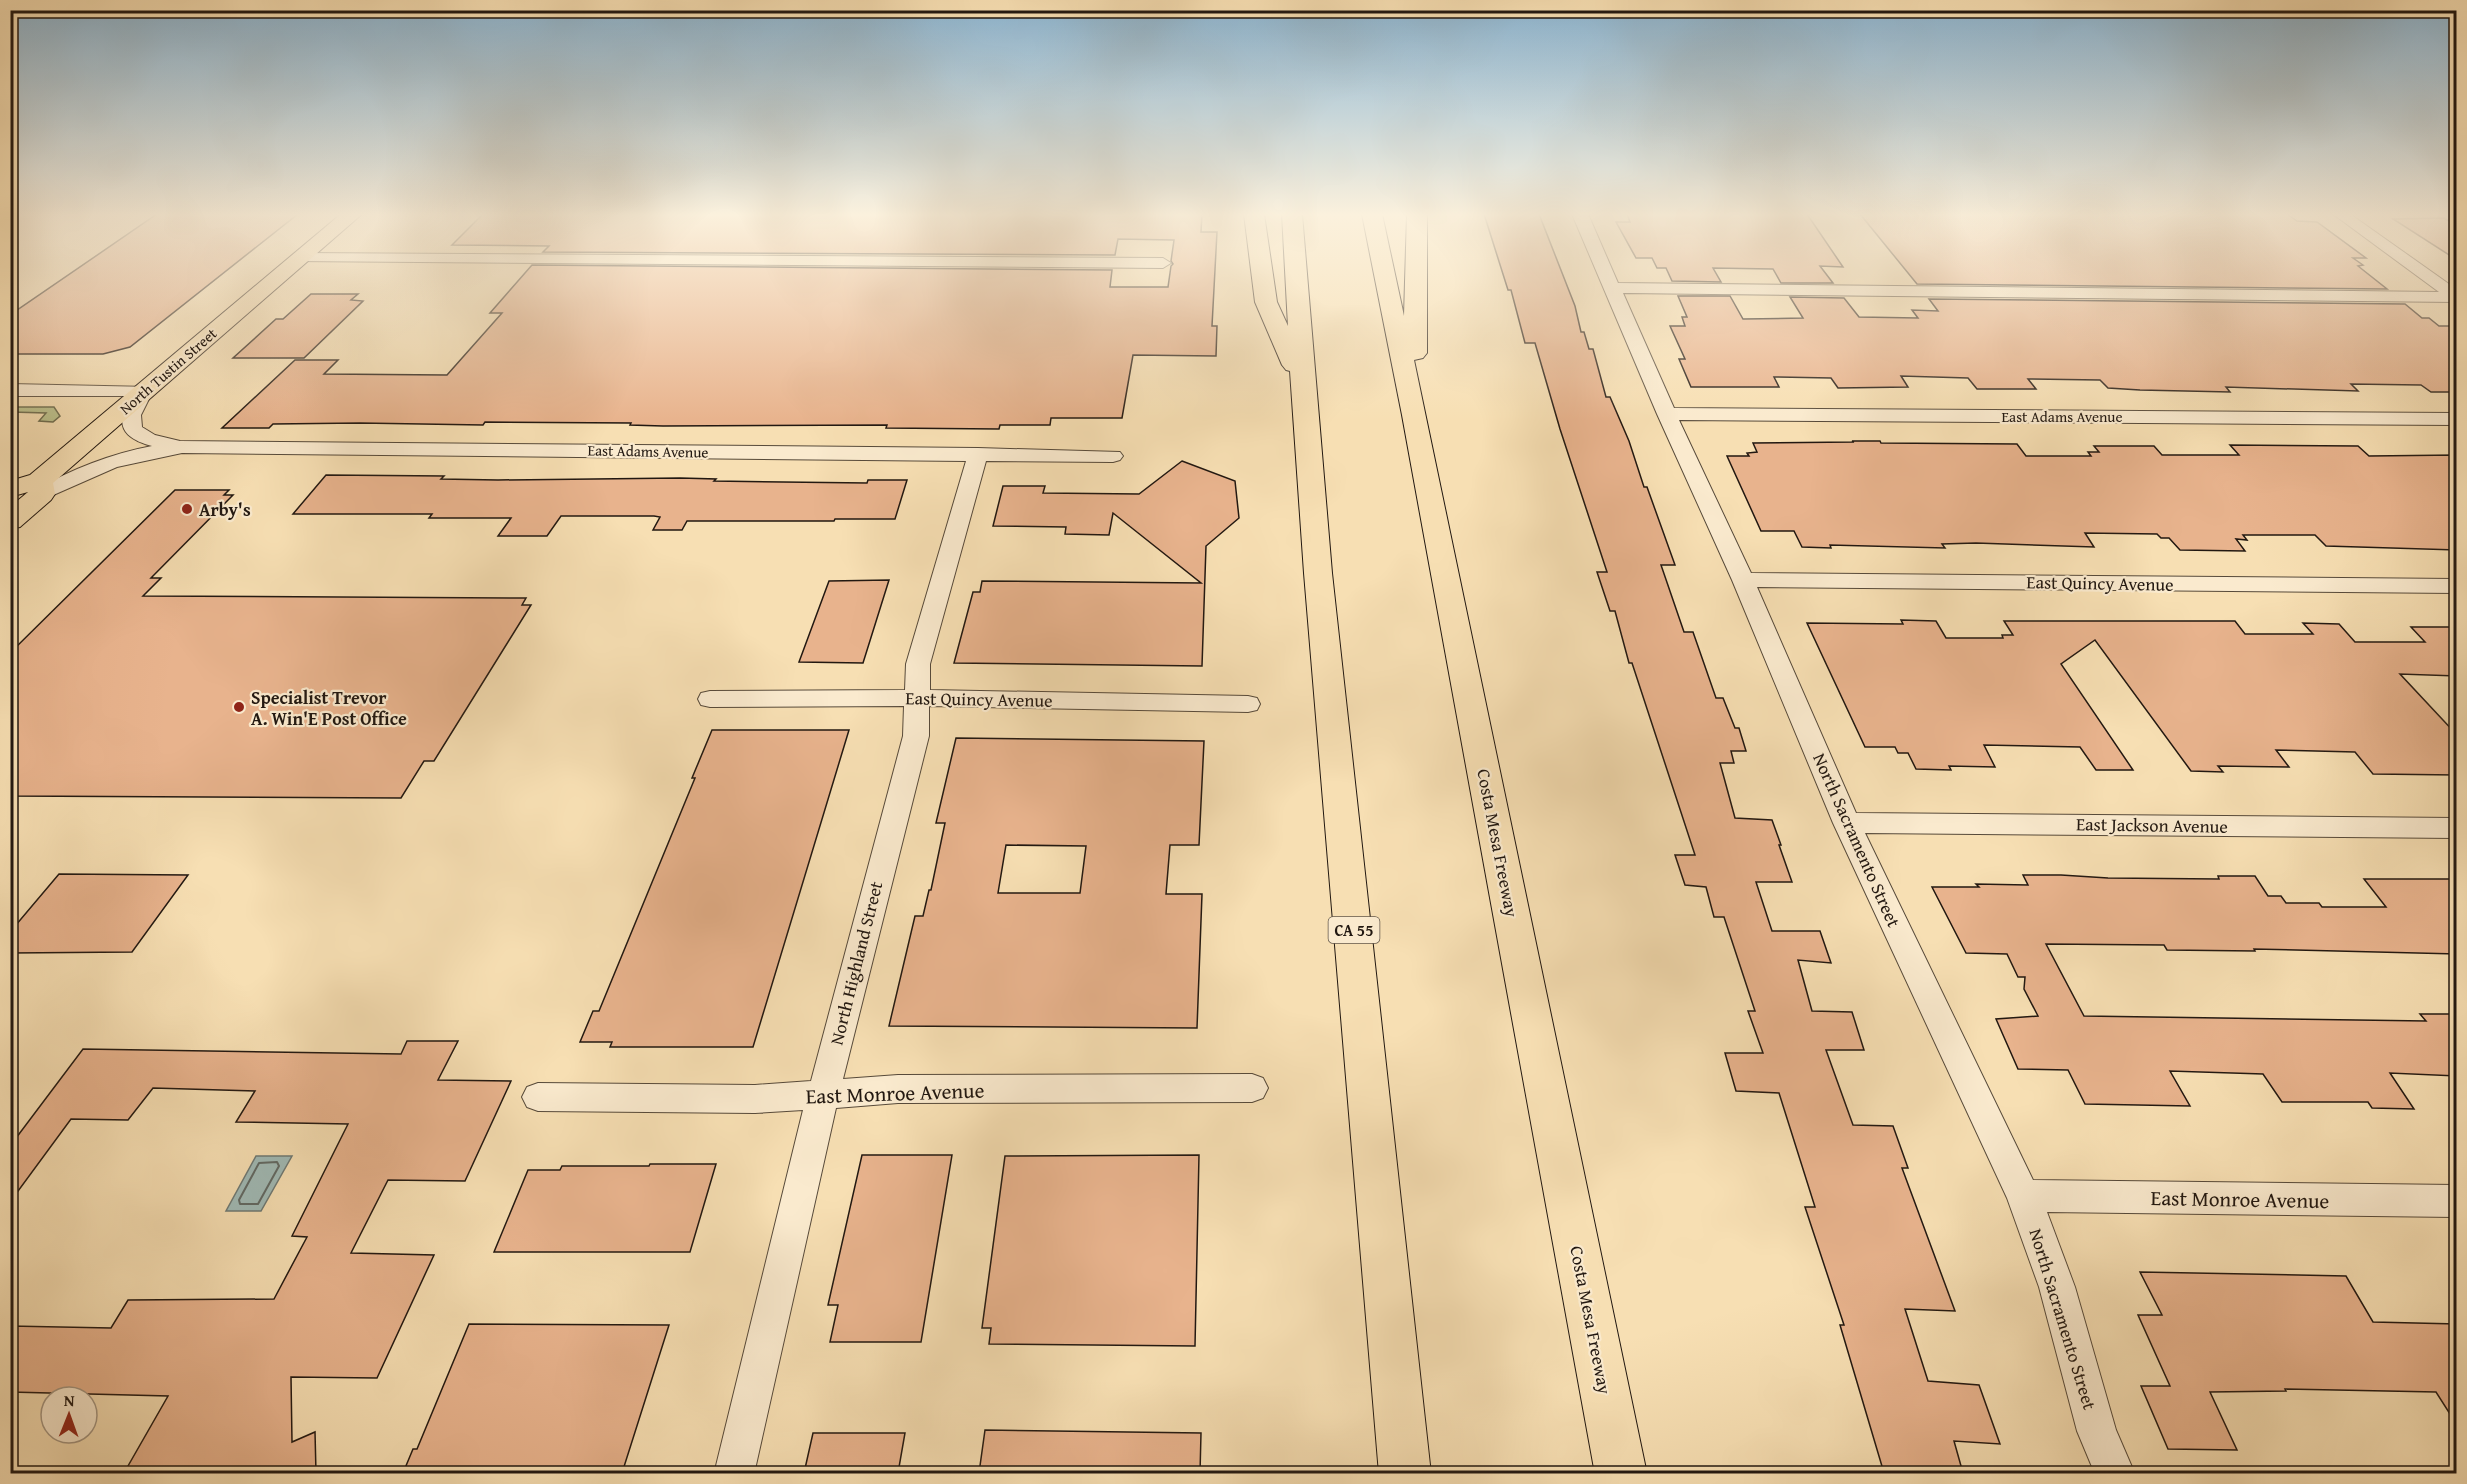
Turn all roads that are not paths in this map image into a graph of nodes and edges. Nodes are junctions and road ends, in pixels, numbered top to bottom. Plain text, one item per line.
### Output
1 (270, 283) edge
2 (1263, 283) edge
3 (1296, 283) edge
4 (1386, 283) edge
5 (1416, 283) edge
6 (1610, 283) edge
7 (2439, 283) edge
8 (1612, 288) junction
9 (2457, 296) edge
10 (1302, 386) junction
11 (10, 390) edge
12 (144, 391) junction
13 (1666, 414) junction
14 (1414, 415) junction
15 (2457, 419) edge
16 (182, 447) junction
17 (978, 454) junction
18 (1113, 456) dead end
19 (41, 487) junction
20 (10, 489) edge
21 (10, 521) edge
22 (1743, 580) junction
23 (2457, 586) edge
24 (917, 698) junction
25 (710, 699) dead end
26 (1248, 704) dead end
27 (1847, 822) junction
28 (2457, 828) edge
29 (1252, 1089) dead end
30 (824, 1095) junction
31 (538, 1097) dead end
32 (2023, 1196) junction
33 (2457, 1201) edge
34 (734, 1473) edge
35 (1405, 1473) edge
36 (1621, 1473) edge
37 (2115, 1473) edge

1 - 12 main road, North Tustin Street
2 - 10 main road
3 - 10 main road, CA 55
4 - 14 main road, Costa Mesa Freeway
5 - 14 main road
6 - 8 street, North Sacramento Street
7 - 9 street
8 - 9 street
8 - 13 street, North Sacramento Street
10 - 35 main road, CA 55
11 - 12 street
12 - 16 street, East Adams Avenue
12 - 19 main road, North Tustin Street
13 - 15 street, East Adams Avenue
13 - 22 street, North Sacramento Street
14 - 36 main road, Costa Mesa Freeway
16 - 17 street, East Adams Avenue
16 - 19 street, East Adams Avenue
17 - 18 street, East Adams Avenue
17 - 24 street, North Highland Street
19 - 20 main road, North Tustin Street
19 - 21 main road, North Tustin Street
22 - 23 street, East Quincy Avenue
22 - 27 street, North Sacramento Street
24 - 25 street, East Quincy Avenue
24 - 26 street, East Quincy Avenue
24 - 30 street, North Highland Street
27 - 28 street, East Jackson Avenue
27 - 32 street, North Sacramento Street
29 - 30 street, East Monroe Avenue
30 - 31 street, East Monroe Avenue
30 - 34 street, North Highland Street
32 - 33 street, East Monroe Avenue
32 - 37 street, North Sacramento Street

